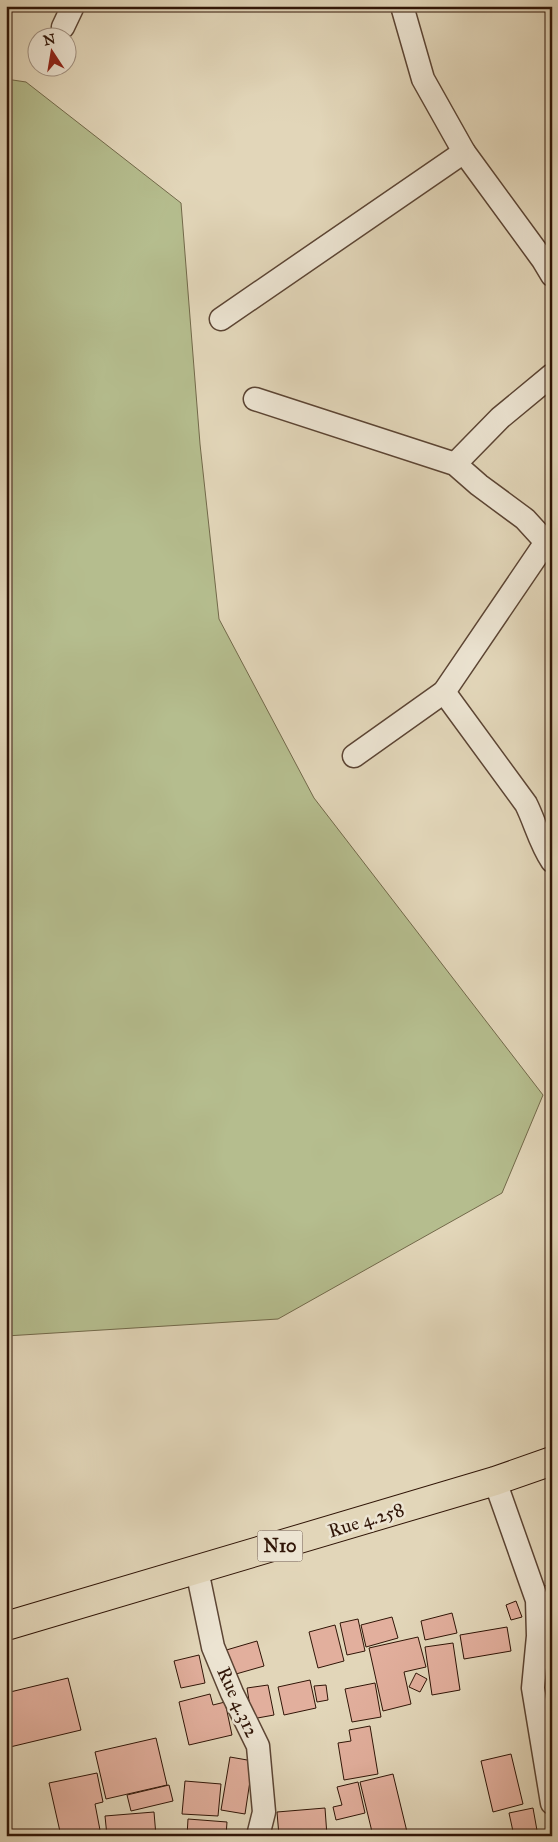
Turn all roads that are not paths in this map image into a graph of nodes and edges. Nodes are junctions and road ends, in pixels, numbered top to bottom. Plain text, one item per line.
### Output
1 (73, 6) edge
2 (402, 6) edge
3 (63, 27) dead end
4 (464, 152) junction
5 (552, 275) edge
6 (221, 319) dead end
7 (552, 375) edge
8 (255, 399) dead end
9 (455, 464) junction
10 (549, 540) edge
11 (444, 692) junction
12 (354, 756) dead end
13 (552, 860) edge
14 (552, 1461) edge
15 (495, 1481) junction
16 (197, 1570) junction
17 (6, 1626) edge
18 (552, 1803) edge
19 (258, 1836) edge

1 - 3 street
2 - 4 street
4 - 5 street
4 - 6 street
7 - 9 street
8 - 9 street
9 - 10 street
10 - 11 street
11 - 12 street
11 - 13 street
14 - 15 highway, Rue 4.258 / N10
15 - 16 highway, Rue 4.258 / N10
15 - 18 street
16 - 17 highway, Rue 4.258 / N10
16 - 19 street, Rue 4.312

